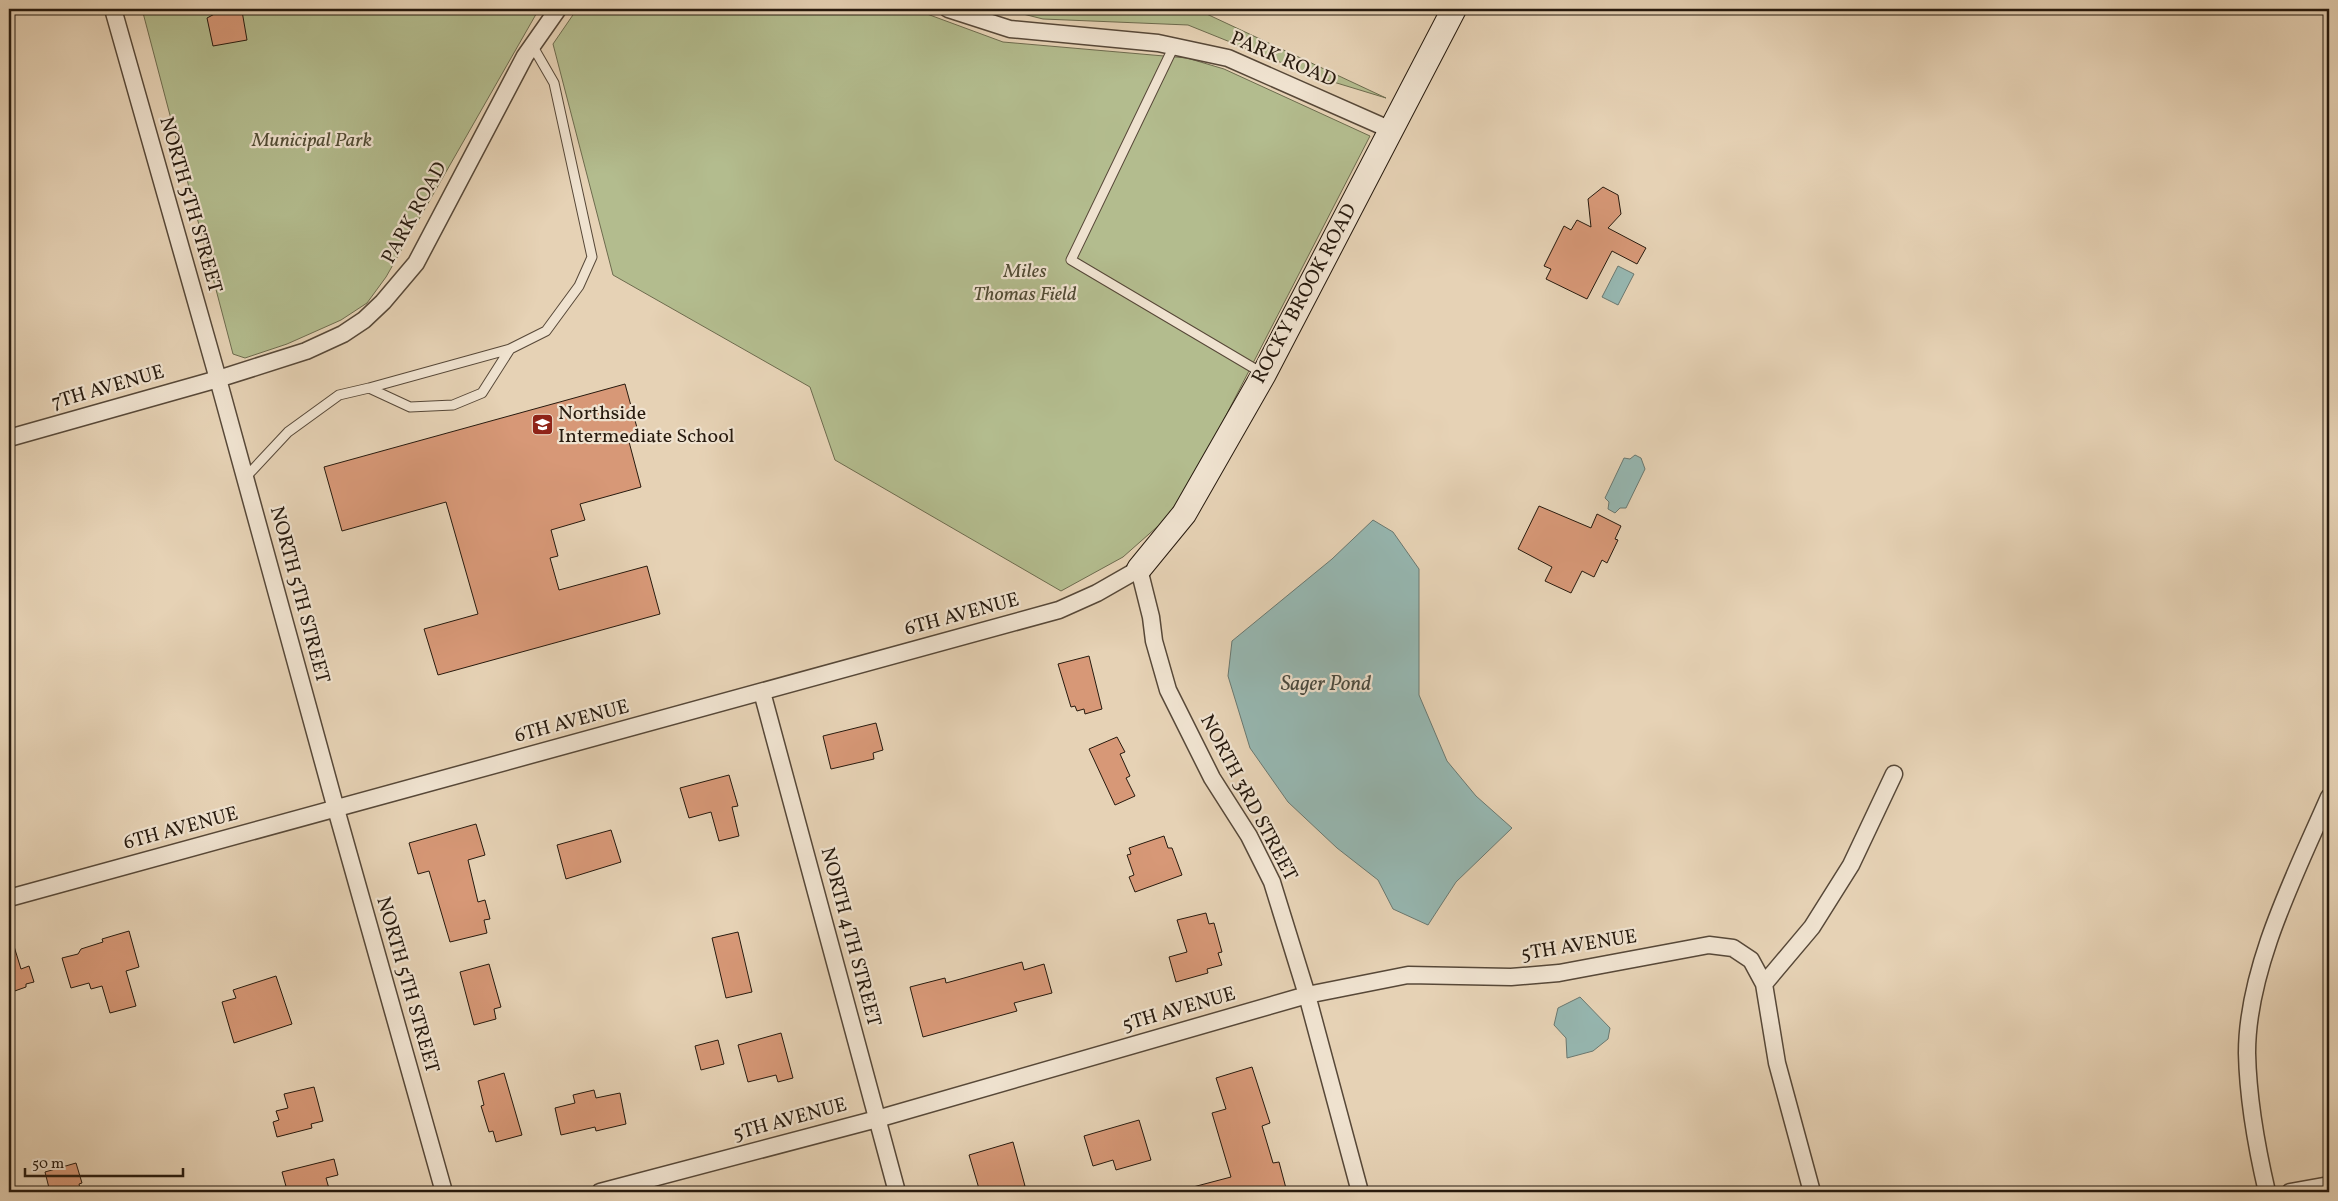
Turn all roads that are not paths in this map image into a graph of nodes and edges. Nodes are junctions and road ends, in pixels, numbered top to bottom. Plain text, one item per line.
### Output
1 (113, 9) edge
2 (558, 9) edge
3 (948, 9) edge
4 (1454, 9) edge
5 (532, 45) junction
6 (1174, 46) junction
7 (1390, 130) junction
8 (510, 349) junction
9 (1264, 374) junction
10 (218, 379) junction
11 (369, 388) junction
12 (9, 438) edge
13 (245, 478) junction
14 (1139, 569) junction
15 (762, 692) junction
16 (1894, 774) dead end
17 (2329, 796) edge
18 (336, 809) junction
19 (9, 898) edge
20 (1764, 984) junction
21 (1307, 994) junction
22 (877, 1119) junction
23 (2329, 1184) edge
24 (444, 1192) edge
25 (600, 1192) edge
26 (897, 1192) edge
27 (1360, 1192) edge
28 (1812, 1192) edge
29 (2267, 1192) edge
30 (2290, 1192) edge

1 - 10 street, NORTH 5TH STREET
2 - 5 street, PARK ROAD
3 - 6 street, PARK ROAD
4 - 7 street, ROCKY BROOK ROAD
5 - 8 lane
5 - 10 street, PARK ROAD
6 - 7 street, PARK ROAD
6 - 9 lane
7 - 9 street, ROCKY BROOK ROAD
8 - 11 lane
8 - 11 lane
9 - 14 street, ROCKY BROOK ROAD
10 - 12 street, 7TH AVENUE
10 - 13 street, NORTH 5TH STREET
11 - 13 lane
13 - 18 street, NORTH 5TH STREET
14 - 15 street, 6TH AVENUE
14 - 21 street, NORTH 3RD STREET
15 - 18 street, 6TH AVENUE
15 - 22 street, NORTH 4TH STREET
16 - 20 street
17 - 29 street
18 - 19 street, 6TH AVENUE
18 - 24 street, NORTH 5TH STREET
20 - 21 street, 5TH AVENUE
20 - 28 street, 5TH AVENUE
21 - 22 street, 5TH AVENUE
21 - 27 street, NORTH 3RD STREET
22 - 25 street, 5TH AVENUE
22 - 26 street, NORTH 4TH STREET
23 - 30 street

